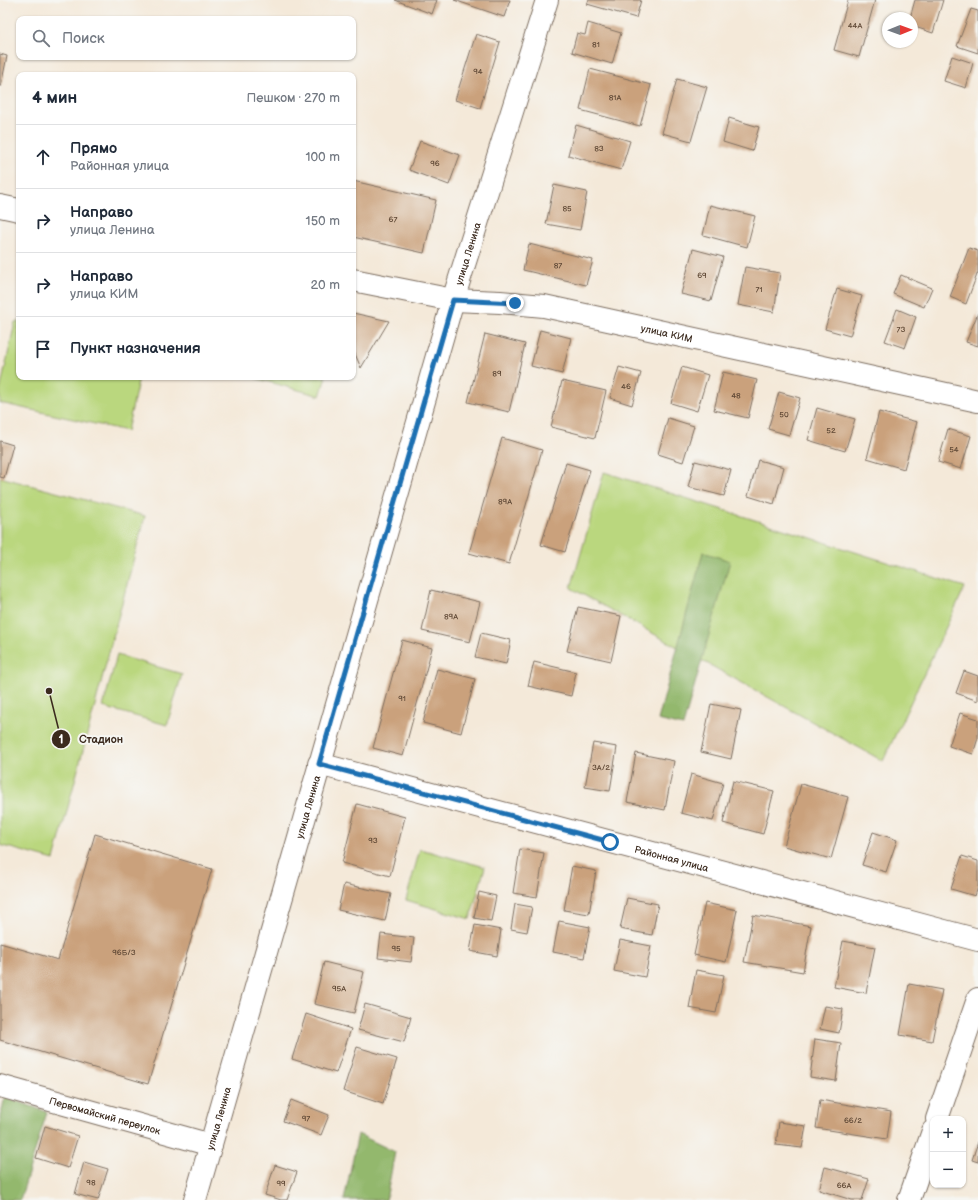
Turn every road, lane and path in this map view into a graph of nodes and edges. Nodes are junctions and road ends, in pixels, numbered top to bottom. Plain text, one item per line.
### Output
1 (547, 0) edge
2 (0, 206) edge
3 (16, 209) edge
4 (356, 281) edge
5 (453, 300) junction
6 (978, 402) edge
7 (319, 764) junction
8 (978, 940) edge
9 (978, 999) edge
10 (0, 1086) edge
11 (938, 1116) edge
12 (930, 1140) edge
13 (210, 1145) junction
14 (194, 1200) edge
15 (909, 1200) edge

1 - 5 street, улица Ленина
2 - 3 street
4 - 5 street, улица КИМ
5 - 6 street, улица КИМ
5 - 7 street, улица Ленина
7 - 8 street, Районная улица
7 - 13 street, улица Ленина
9 - 11 street
10 - 13 street, Первомайский переулок
12 - 15 street
13 - 14 street, улица Ленина

